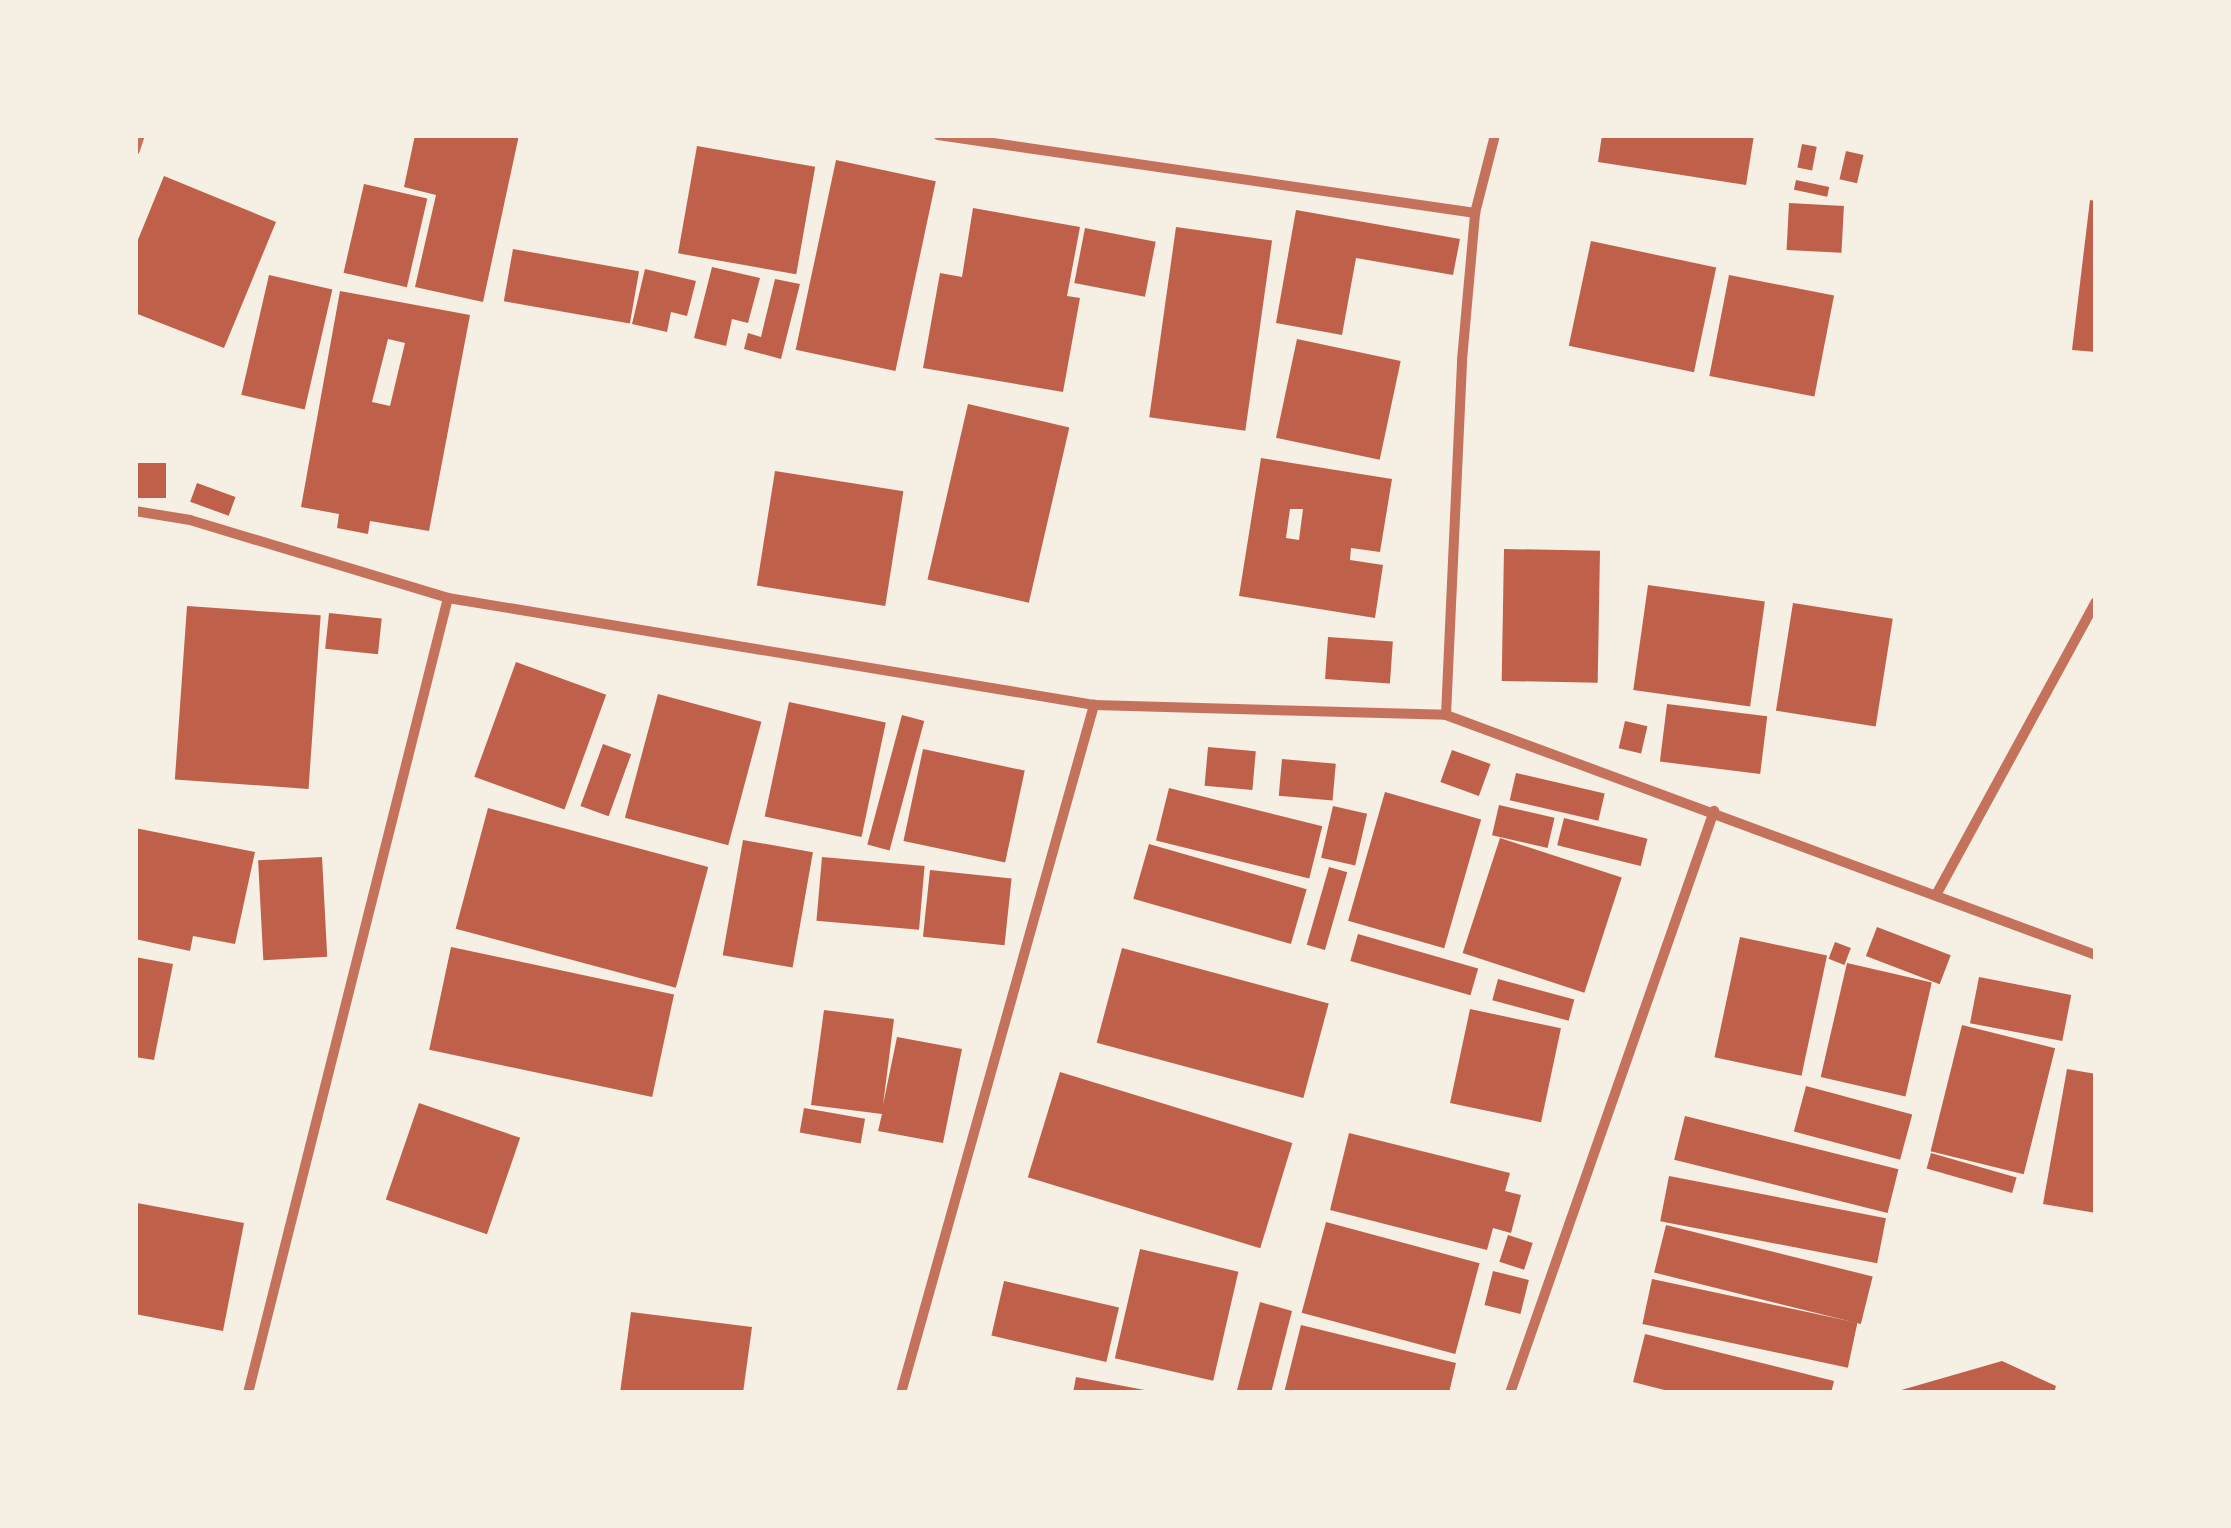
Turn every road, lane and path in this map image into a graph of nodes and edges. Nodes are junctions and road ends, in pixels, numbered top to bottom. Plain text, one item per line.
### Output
1 (140, 135) edge
2 (938, 135) edge
3 (1495, 135) edge
4 (135, 150) edge
5 (1476, 213) junction
6 (135, 511) edge
7 (448, 598) junction
8 (2096, 602) edge
9 (1094, 705) junction
10 (1446, 716) junction
11 (1714, 810) junction
12 (1936, 895) junction
13 (2096, 956) edge
14 (248, 1393) edge
15 (901, 1393) edge
16 (1510, 1393) edge

1 - 4 street
2 - 5 street
3 - 5 street
5 - 10 street
6 - 7 street
7 - 9 street
7 - 14 street
8 - 12 street
9 - 10 street
9 - 15 street
10 - 11 street
11 - 12 street
11 - 16 street
12 - 13 street

